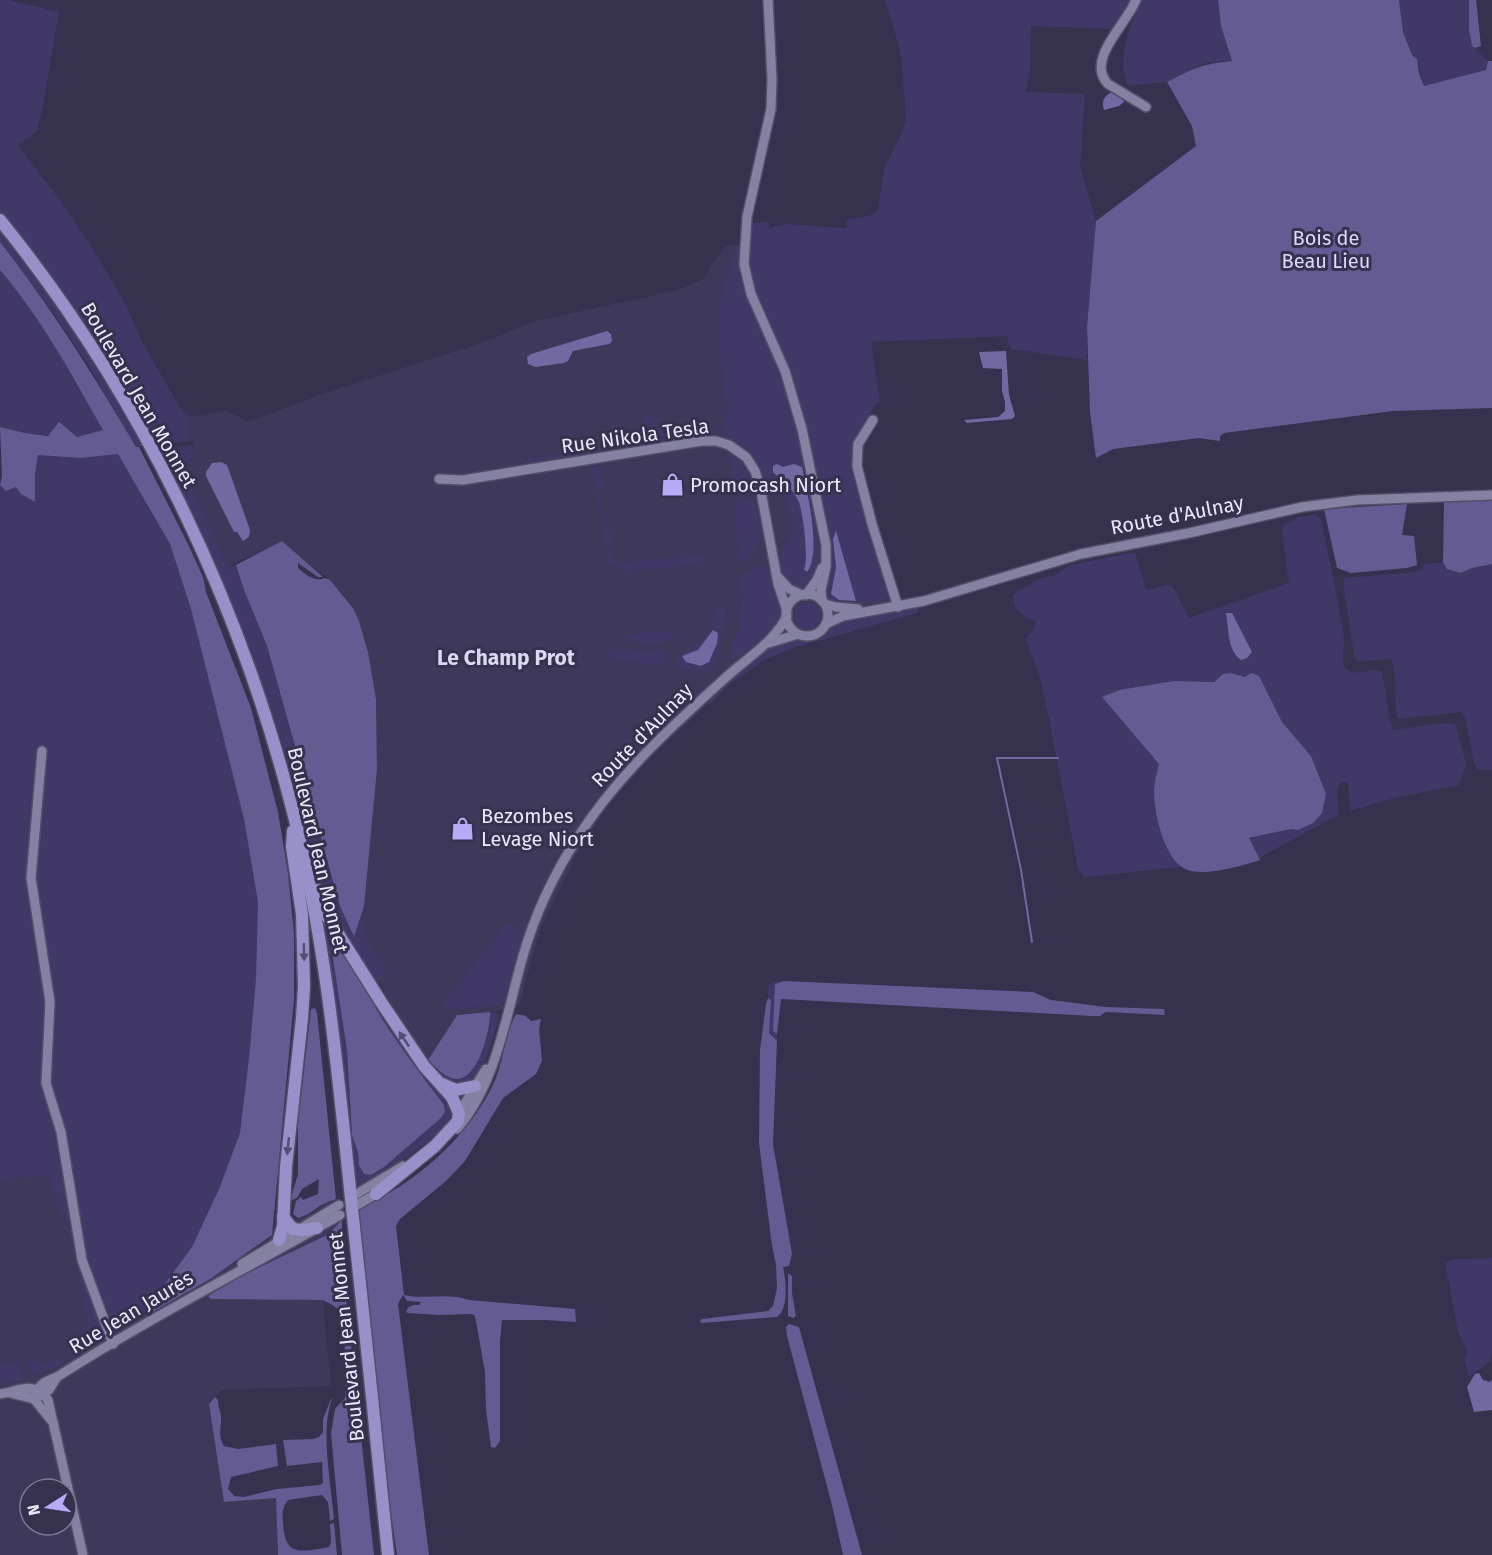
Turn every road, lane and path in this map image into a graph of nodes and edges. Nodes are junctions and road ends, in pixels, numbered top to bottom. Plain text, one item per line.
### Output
1 (768, 0) edge
2 (1136, 0) edge
3 (1146, 107) dead end
4 (0, 220) edge
5 (0, 228) edge
6 (873, 420) dead end
7 (439, 479) dead end
8 (1492, 495) edge
9 (826, 557) junction
10 (777, 576) junction
11 (804, 595) junction
12 (824, 603) junction
13 (898, 607) junction
14 (875, 610) junction
15 (787, 613) junction
16 (826, 624) junction
17 (798, 634) junction
18 (764, 645) junction
19 (42, 751) dead end
20 (296, 835) junction
21 (494, 1057) junction
22 (441, 1084) junction
23 (475, 1086) junction
24 (459, 1113) junction
25 (376, 1194) junction
26 (283, 1217) junction
27 (317, 1228) junction
28 (297, 1230) junction
29 (279, 1240) junction
30 (224, 1278) junction
31 (113, 1344) junction
32 (5, 1394) edge
33 (42, 1395) junction
34 (52, 1422) junction
35 (82, 1555) edge
36 (383, 1555) edge
37 (390, 1555) edge

1 - 9 street
2 - 3 street
4 - 20 main road, Boulevard Jean Monnet
5 - 20 main road, Boulevard Jean Monnet
6 - 13 street
7 - 10 street, Rue Nikola Tesla
8 - 13 street, Route d'Aulnay
9 - 11 street
9 - 12 street
10 - 11 street
10 - 15 street, Rue Nikola Tesla
11 - 12 street
11 - 15 street
12 - 14 street, Route d'Aulnay
12 - 16 street
13 - 14 street, Route d'Aulnay
14 - 16 street, Route d'Aulnay
15 - 17 street
15 - 18 street, Route d'Aulnay
16 - 17 street
17 - 18 street, Route d'Aulnay
18 - 21 street, Route d'Aulnay
19 - 31 street
22 -> 20 main road
20 -> 26 main road
20 - 36 main road, Boulevard Jean Monnet
20 - 37 main road, Boulevard Jean Monnet
21 - 23 street
21 - 25 street
22 - 23 main road
22 - 24 main road
23 - 24 street
24 - 25 main road
24 - 25 street
26 - 28 main road
26 - 29 main road
27 - 28 main road
27 - 28 street, Rue Jean Jaurès
27 - 30 street, Rue Jean Jaurès
28 - 29 street, Rue Jean Jaurès
29 - 30 street, Rue Jean Jaurès
30 - 31 street, Rue Jean Jaurès
31 - 33 street, Rue Jean Jaurès
32 - 33 street, Rue Jean Jaurès
33 - 34 street
33 - 34 street
34 - 35 street

